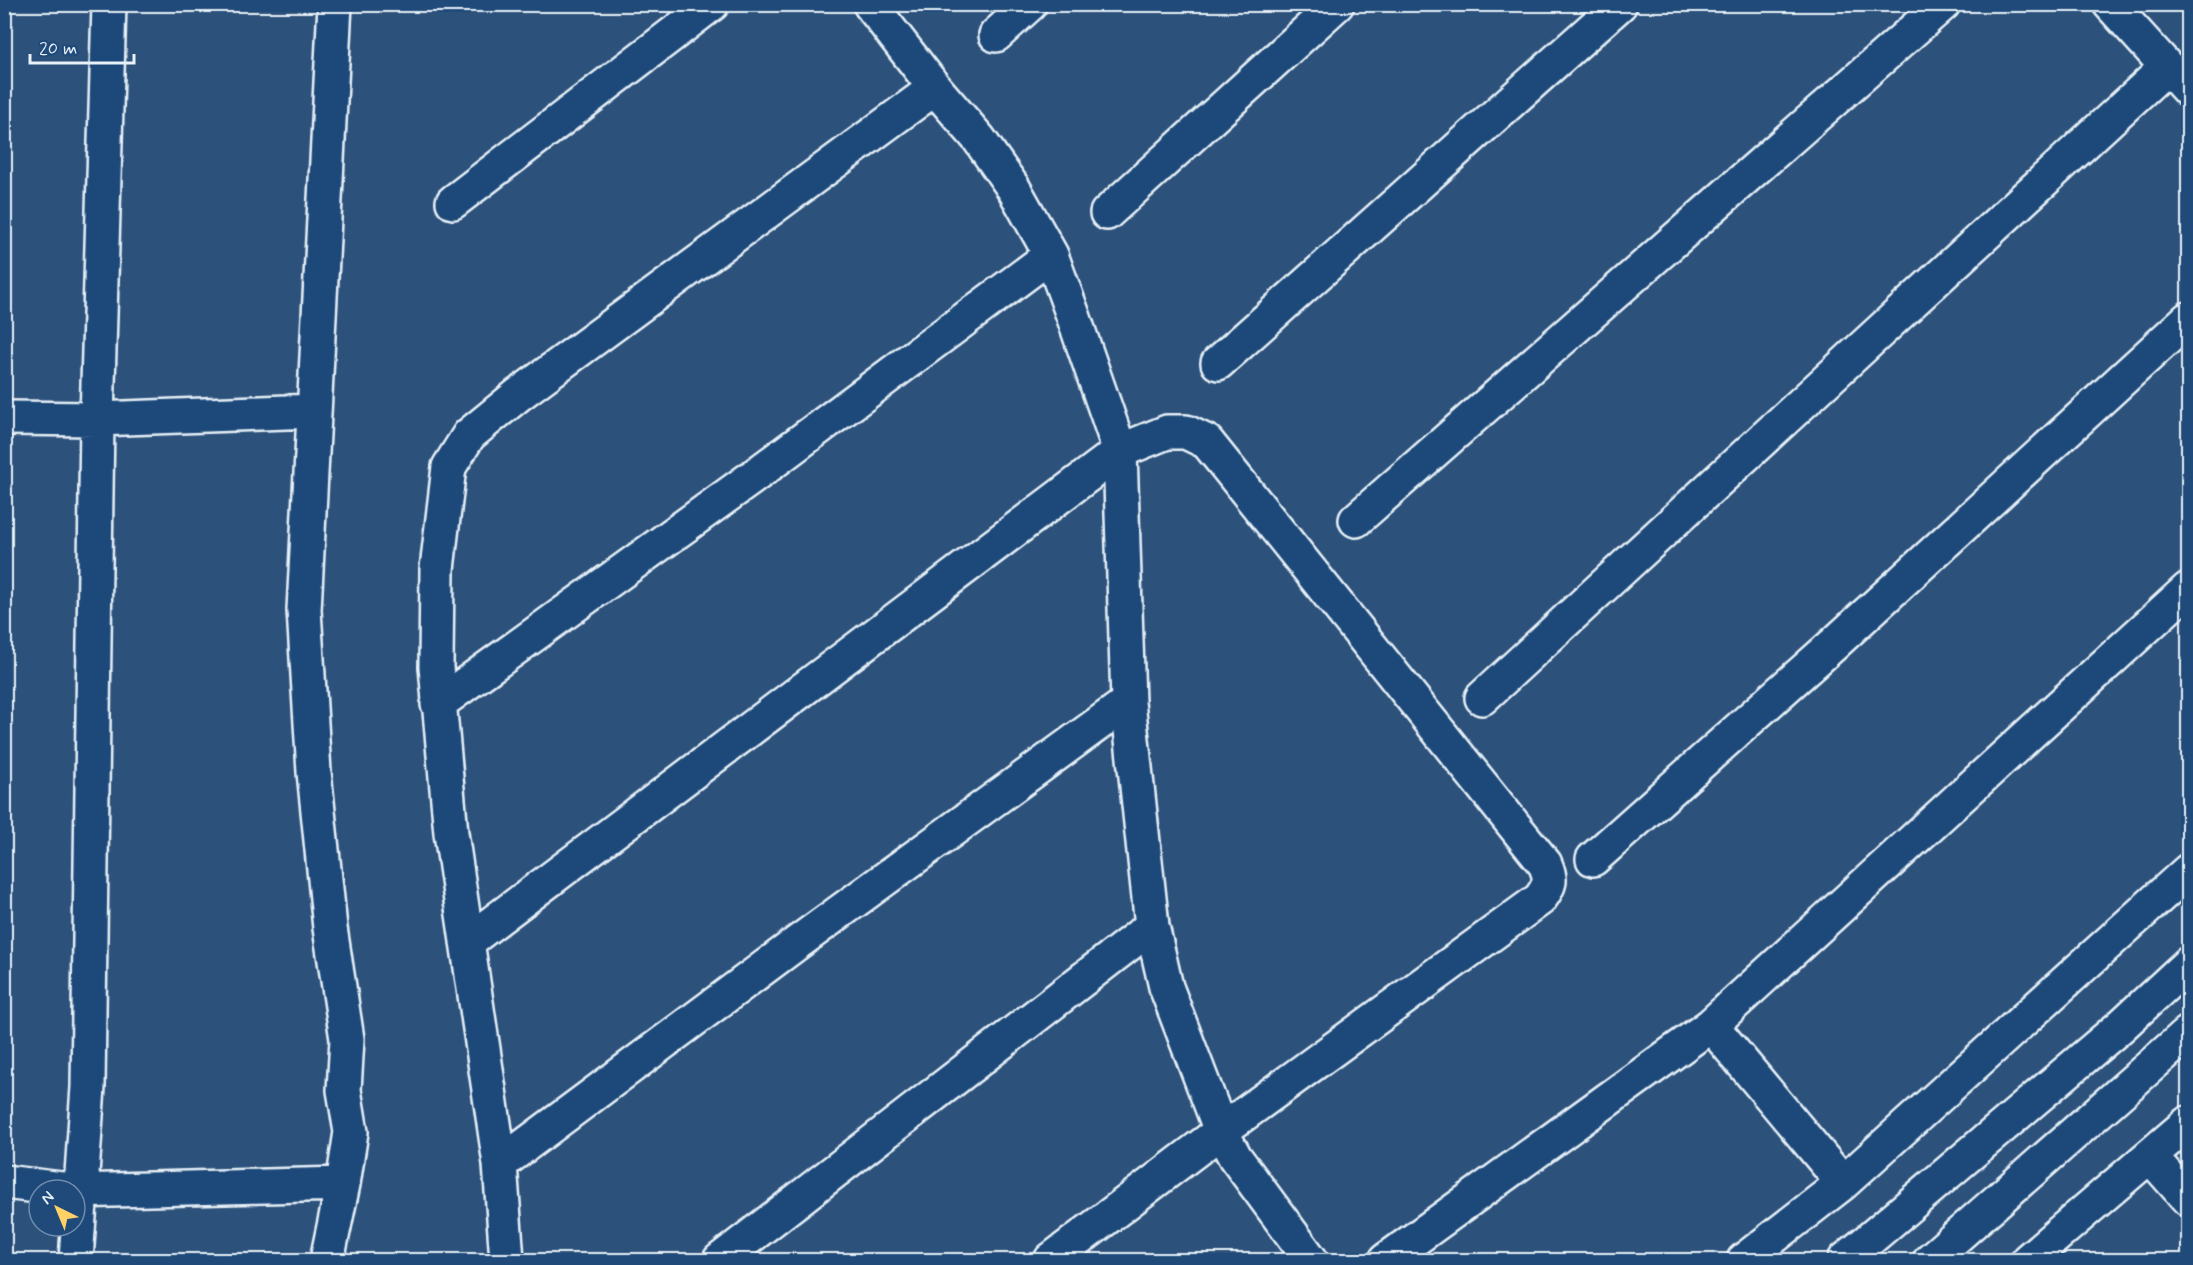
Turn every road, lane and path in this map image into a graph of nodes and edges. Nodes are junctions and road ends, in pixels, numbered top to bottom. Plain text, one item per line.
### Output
1 (109, 4) edge
2 (335, 4) edge
3 (712, 4) edge
4 (870, 4) edge
5 (1030, 4) edge
6 (1337, 4) edge
7 (1620, 4) edge
8 (1943, 4) edge
9 (2110, 4) edge
10 (996, 35) dead end
11 (2178, 79) edge
12 (935, 88) junction
13 (453, 202) dead end
14 (1107, 213) dead end
15 (1051, 255) junction
16 (2188, 319) edge
17 (1218, 363) dead end
18 (315, 411) junction
19 (4, 418) edge
20 (97, 419) junction
21 (1120, 452) junction
22 (1356, 520) dead end
23 (2188, 589) edge
24 (1482, 698) dead end
25 (1128, 702) junction
26 (438, 704) junction
27 (1593, 859) dead end
28 (2188, 871) edge
29 (1152, 926) junction
30 (467, 942) junction
31 (2188, 964) edge
32 (1711, 1025) junction
33 (2188, 1033) edge
34 (2188, 1123) edge
35 (1221, 1131) junction
36 (2151, 1157) junction
37 (500, 1164) junction
38 (78, 1178) edge
39 (4, 1182) edge
40 (1843, 1183) junction
41 (343, 1184) junction
42 (27, 1185) edge
43 (87, 1191) edge
44 (2188, 1199) edge
45 (76, 1238) edge
46 (1868, 1254) edge
47 (76, 1260) edge
48 (327, 1260) edge
49 (507, 1260) edge
50 (720, 1260) edge
51 (1051, 1260) edge
52 (1311, 1260) edge
53 (1386, 1260) edge
54 (1744, 1260) edge
55 (1929, 1260) edge
56 (2028, 1260) edge

1 - 20 street
2 - 18 street
3 - 13 street
4 - 12 street
5 - 10 street
6 - 14 street
7 - 17 street
8 - 22 street
9 - 11 street
11 - 24 street
12 - 15 street
12 - 26 street
15 - 21 street
15 - 26 street
16 - 27 street
18 - 20 street
18 - 41 street
19 - 20 street
20 - 38 street
21 - 25 street
21 - 30 street
21 - 35 street
23 - 32 street
25 - 29 street
25 - 37 street
26 - 30 street
28 - 40 street
29 - 35 street
29 - 50 street
30 - 37 street
31 - 46 street
32 - 40 street
32 - 53 street
33 - 55 street
34 - 36 street
35 - 51 street
35 - 52 street
36 - 44 street
36 - 56 street
37 - 49 street
39 - 42 street
40 - 54 street
41 - 43 street
41 - 48 street
45 - 47 street

